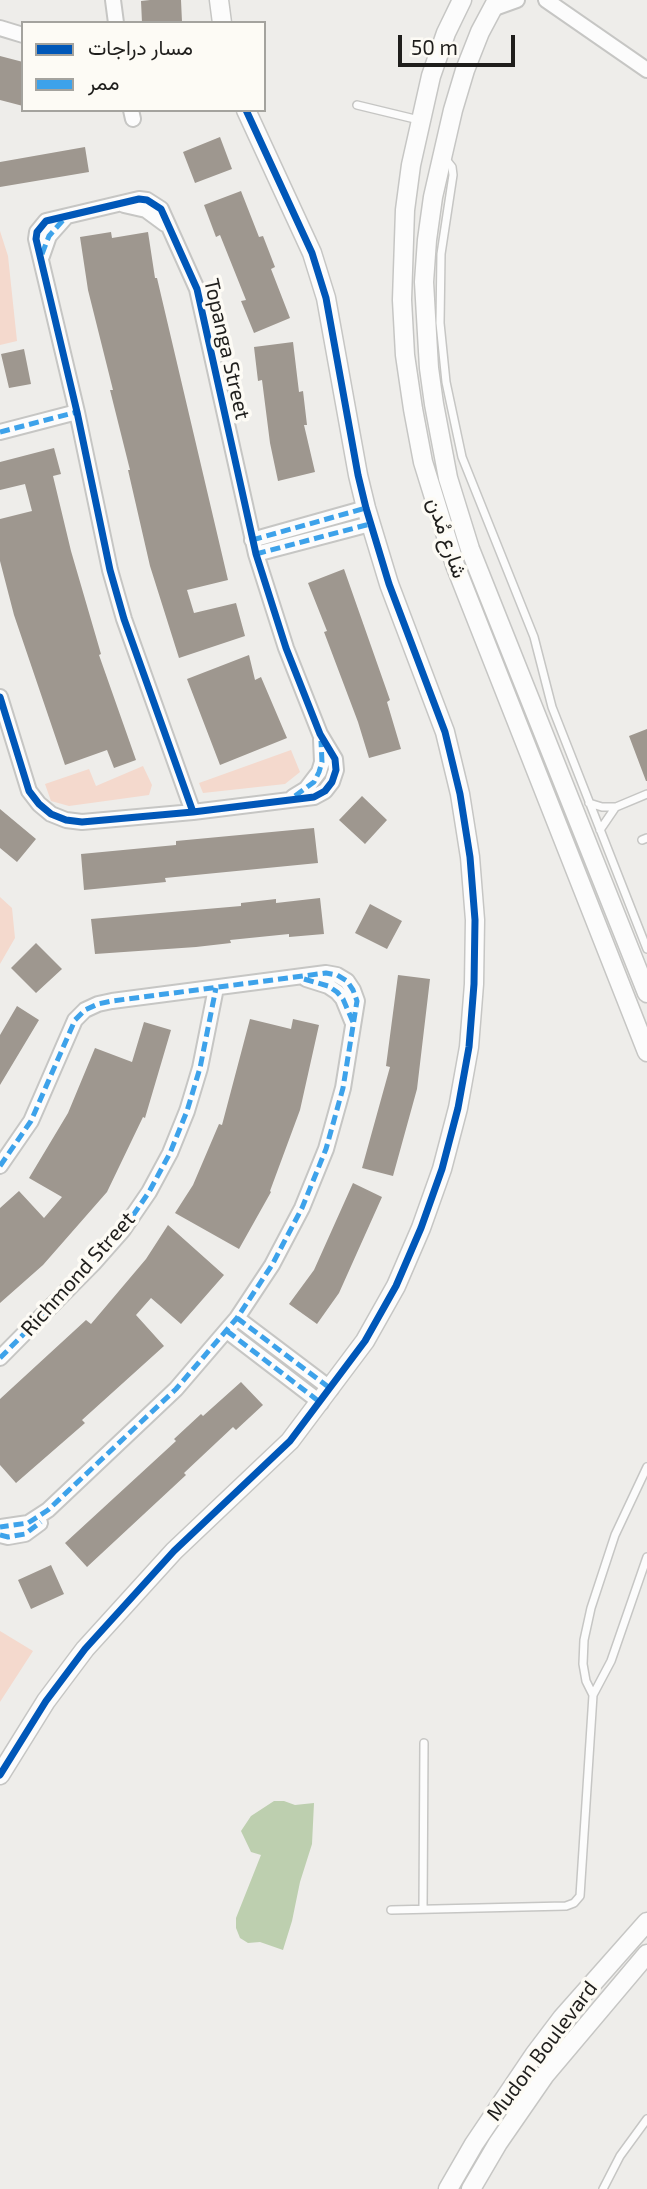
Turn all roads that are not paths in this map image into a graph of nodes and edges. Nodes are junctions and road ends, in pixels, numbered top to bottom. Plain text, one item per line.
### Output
1 (113, 0) edge
2 (219, 0) edge
3 (462, 0) edge
4 (517, 0) edge
5 (546, 0) edge
6 (495, 5) edge
7 (116, 21) edge
8 (222, 21) edge
9 (0, 29) edge
10 (21, 35) edge
11 (647, 70) edge
12 (357, 105) dead end
13 (247, 112) edge
14 (420, 120) junction
15 (443, 156) junction
16 (77, 412) junction
17 (0, 432) edge
18 (368, 516) junction
19 (254, 547) junction
20 (0, 697) edge
21 (647, 794) edge
22 (589, 803) junction
23 (616, 807) junction
24 (193, 812) junction
25 (600, 830) junction
26 (647, 949) edge
27 (216, 988) junction
28 (647, 993) edge
29 (647, 1052) edge
30 (0, 1166) edge
31 (237, 1318) junction
32 (226, 1331) junction
33 (0, 1358) edge
34 (326, 1396) junction
35 (647, 1467) edge
36 (48, 1510) junction
37 (0, 1527) edge
38 (0, 1535) edge
39 (647, 1557) edge
40 (593, 1695) junction
41 (424, 1743) dead end
42 (0, 1775) edge
43 (423, 1909) junction
44 (391, 1910) dead end
45 (647, 1922) edge
46 (647, 1954) edge
47 (647, 2119) edge
48 (448, 2189) edge
49 (471, 2189) edge
50 (603, 2189) edge

1 - 7 street
2 - 8 street
3 - 14 street, شارع مُدن
4 - 6 street
5 - 11 street
6 - 15 street, شارع مُدن
9 - 10 street
12 - 14 lane
13 - 18 street
14 - 29 street, شارع مُدن
15 - 22 lane
15 - 28 street, شارع مُدن
16 - 17 street
16 - 19 street, Topanga Street
16 - 24 street, Topanga Street
18 - 19 street
18 - 34 street
19 - 24 street, Topanga Street
20 - 24 street, Topanga Street
21 - 23 lane
22 - 23 lane
22 - 25 lane
23 - 25 lane
25 - 26 lane
27 - 30 street
27 - 31 street
27 - 33 street, Richmond Street
31 - 32 street
31 - 34 street
32 - 34 street
32 - 36 street
34 - 42 street
35 - 40 lane
36 - 37 street
36 - 38 street
39 - 40 lane
40 - 43 lane
41 - 43 lane
43 - 44 lane
45 - 48 street, Mudon Boulevard
46 - 49 street, Mudon Boulevard
47 - 50 lane

